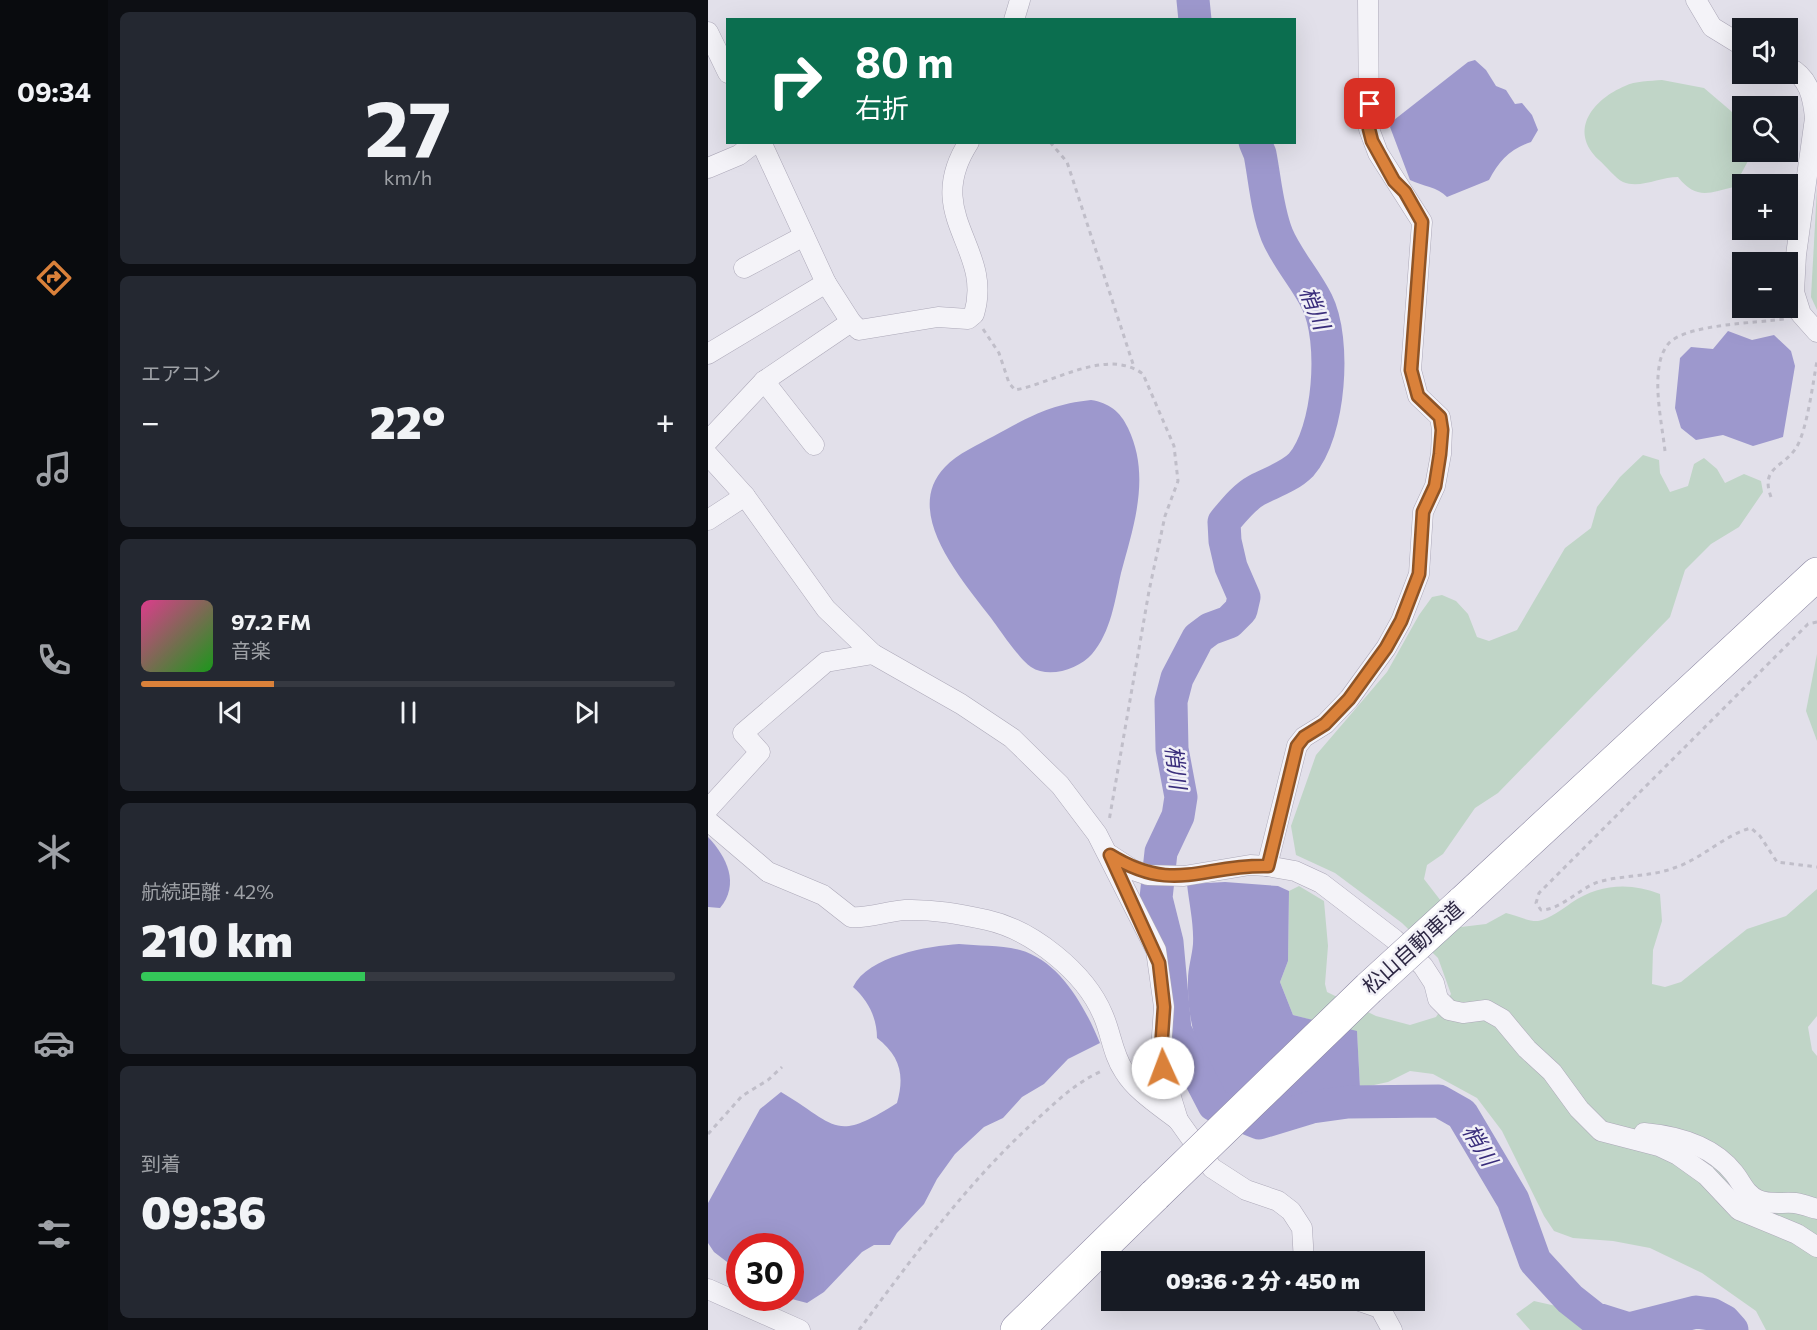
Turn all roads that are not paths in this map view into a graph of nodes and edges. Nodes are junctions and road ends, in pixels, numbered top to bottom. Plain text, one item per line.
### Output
1 (1020, 0) edge
2 (1368, 0) edge
3 (1696, 0) edge
4 (1015, 18) edge
5 (708, 32) edge
6 (1732, 39) edge
7 (726, 69) edge
8 (1798, 73) edge
9 (755, 144) edge
10 (759, 144) edge
11 (968, 144) edge
12 (708, 168) edge
13 (804, 236) junction
14 (744, 268) dead end
15 (826, 283) junction
16 (851, 322) junction
17 (1817, 332) edge
18 (708, 354) edge
19 (764, 381) junction
20 (708, 441) edge
21 (814, 445) dead end
22 (708, 455) edge
23 (745, 496) junction
24 (708, 520) edge
25 (1817, 574) edge
26 (873, 654) junction
27 (708, 809) edge
28 (708, 821) edge
29 (1107, 851) junction
30 (1268, 866) junction
31 (1178, 1120) junction
32 (1624, 1137) junction
33 (1817, 1209) edge
34 (1817, 1247) edge
35 (1303, 1251) edge
36 (708, 1289) edge
37 (1382, 1311) edge
38 (800, 1330) edge
39 (1017, 1330) edge
40 (1392, 1330) edge

1 - 4 street
2 - 30 street
3 - 6 street
5 - 7 street
8 - 17 street
9 - 12 street
10 - 13 street
11 - 16 street
13 - 14 street
13 - 15 street
15 - 16 street
15 - 18 street
16 - 19 street
19 - 20 street
19 - 21 street
22 - 23 street
23 - 24 street
23 - 26 street
25 - 39 highway, 松山自動車道, bridge
26 - 27 street
26 - 29 street
28 - 31 street
29 - 30 street
29 - 31 street
30 - 32 street
31 - 35 street
32 - 33 street
32 - 34 street
36 - 38 street
37 - 40 street

